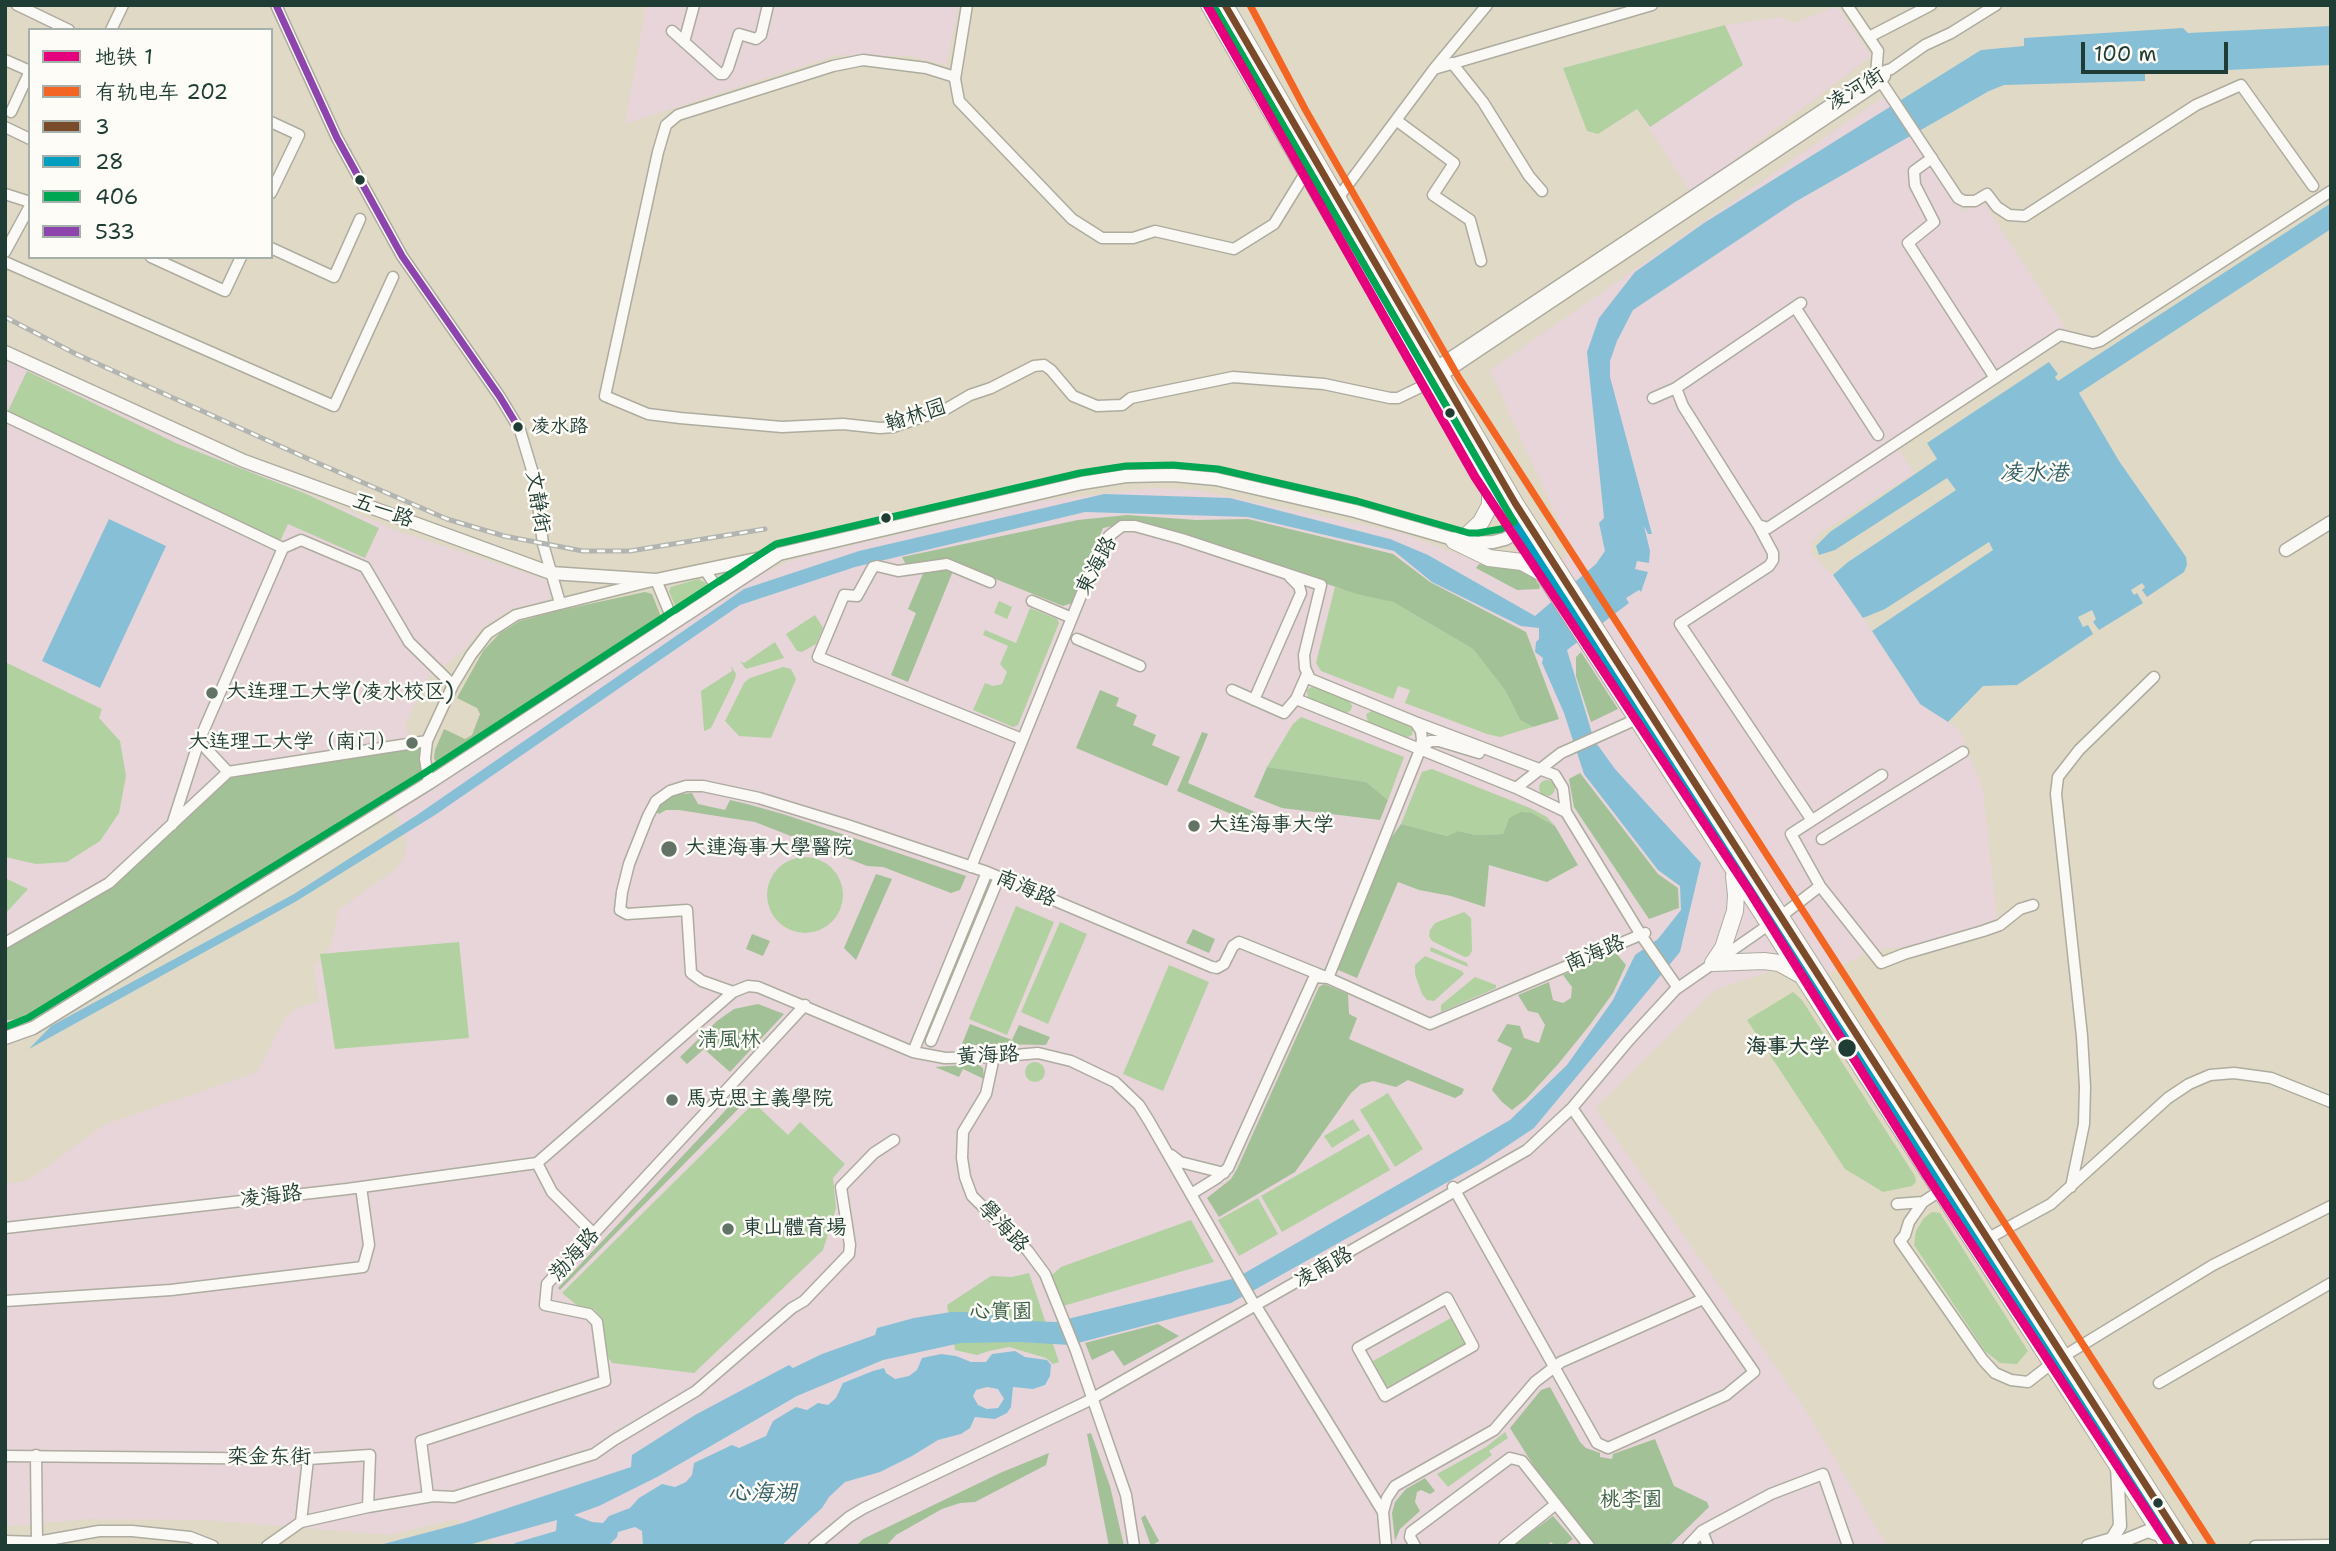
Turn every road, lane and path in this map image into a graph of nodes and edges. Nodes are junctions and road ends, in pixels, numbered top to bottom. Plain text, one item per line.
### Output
1 (17, 5) edge
2 (124, 5) edge
3 (276, 5) edge
4 (694, 5) edge
5 (768, 5) edge
6 (967, 5) edge
7 (1209, 5) edge
8 (1225, 5) edge
9 (1487, 5) edge
10 (1652, 5) edge
11 (1847, 5) edge
12 (1931, 5) edge
13 (1996, 5) edge
14 (65, 28) edge
15 (112, 28) edge
16 (672, 31) dead end
17 (1869, 37) junction
18 (684, 41) junction
19 (5, 60) edge
20 (1452, 63) junction
21 (1434, 69) junction
22 (28, 70) edge
23 (28, 75) edge
24 (955, 77) junction
25 (1879, 78) junction
26 (11, 112) dead end
27 (1396, 120) junction
28 (273, 123) edge
29 (5, 127) edge
30 (28, 138) edge
31 (1932, 158) junction
32 (1306, 172) junction
33 (2313, 186) dead end
34 (273, 189) edge
35 (1542, 191) dead end
36 (2331, 191) edge
37 (5, 194) edge
38 (28, 203) edge
39 (1333, 205) junction
40 (28, 208) edge
41 (360, 219) dead end
42 (273, 249) edge
43 (5, 252) edge
44 (155, 259) edge
45 (239, 259) edge
46 (1481, 261) dead end
47 (5, 262) edge
48 (393, 277) dead end
49 (5, 352) edge
50 (1435, 375) junction
51 (1995, 377) junction
52 (1676, 388) junction
53 (1653, 398) dead end
54 (5, 416) edge
55 (1878, 435) dead end
56 (1489, 487) junction
57 (2331, 522) edge
58 (1758, 525) junction
59 (1523, 529) junction
60 (1454, 541) junction
61 (283, 548) junction
62 (2286, 550) dead end
63 (779, 554) junction
64 (705, 570) junction
65 (1282, 572) junction
66 (551, 573) junction
67 (1551, 576) junction
68 (656, 580) junction
69 (990, 582) dead end
70 (717, 593) junction
71 (1032, 601) dead end
72 (560, 603) junction
73 (1072, 618) junction
74 (673, 621) junction
75 (1593, 638) junction
76 (1077, 639) dead end
77 (1140, 666) dead end
78 (1307, 674) junction
79 (2154, 677) dead end
80 (453, 685) junction
81 (1233, 690) dead end
82 (1297, 699) junction
83 (1254, 700) junction
84 (1363, 701) junction
85 (1637, 719) junction
86 (1415, 722) junction
87 (1354, 723) junction
88 (1022, 739) junction
89 (199, 741) junction
90 (427, 741) junction
91 (1420, 750) junction
92 (1494, 751) junction
93 (1964, 752) dead end
94 (1539, 769) junction
95 (228, 772) junction
96 (1882, 775) dead end
97 (429, 783) junction
98 (1516, 788) junction
99 (1566, 812) junction
100 (1811, 819) junction
101 (171, 827) junction
102 (1822, 839) dead end
103 (1731, 866) junction
104 (971, 867) junction
105 (986, 872) junction
106 (999, 877) junction
107 (1820, 886) junction
108 (2033, 905) dead end
109 (1774, 921) junction
110 (1644, 937) junction
111 (5, 943) edge
112 (1713, 963) junction
113 (1328, 978) junction
114 (1803, 978) junction
115 (1678, 988) junction
116 (733, 992) junction
117 (805, 1005) junction
118 (5, 1038) edge
119 (931, 1041) dead end
120 (913, 1052) junction
121 (994, 1057) junction
122 (2331, 1102) edge
123 (1573, 1108) junction
124 (894, 1140) dead end
125 (1168, 1153) junction
126 (537, 1163) junction
127 (1224, 1173) junction
128 (361, 1187) junction
129 (2071, 1187) junction
130 (1455, 1190) junction
131 (1940, 1191) junction
132 (1191, 1194) junction
133 (1923, 1202) junction
134 (1898, 1204) dead end
135 (2331, 1206) edge
136 (5, 1228) edge
137 (593, 1234) junction
138 (1987, 1239) junction
139 (2331, 1283) edge
140 (1703, 1298) junction
141 (5, 1301) edge
142 (1256, 1306) junction
143 (1358, 1348) joint
144 (2056, 1361) junction
145 (1554, 1367) junction
146 (2159, 1382) dead end
147 (1093, 1398) junction
148 (36, 1455) junction
149 (5, 1456) edge
150 (308, 1459) junction
151 (2116, 1466) junction
152 (428, 1496) junction
153 (1556, 1504) junction
154 (368, 1507) junction
155 (1383, 1512) junction
156 (301, 1522) junction
157 (1702, 1531) junction
158 (5, 1541) edge
159 (2166, 1541) edge
160 (37, 1542) junction
161 (2331, 1545) edge
162 (213, 1546) edge
163 (267, 1546) edge
164 (814, 1546) edge
165 (1134, 1546) edge
166 (1386, 1546) edge
167 (1415, 1546) edge
168 (1504, 1546) edge
169 (1589, 1546) edge
170 (1688, 1546) edge
171 (1708, 1546) edge
172 (1848, 1546) edge
173 (2088, 1546) edge
174 (2111, 1546) edge
175 (2185, 1546) edge
176 (2255, 1546) edge

1 - 14 street
2 - 15 street
3 - 66 street, 文静街
4 - 18 street
5 - 18 street
6 - 24 street
7 - 32 highway
8 - 39 highway
9 - 21 street
10 - 20 street
11 - 17 street
12 - 17 street
13 - 25 street, 凌河街
16 - 18 street
17 - 25 street
19 - 22 street
20 - 21 street
20 - 35 street
21 - 27 street
23 - 26 street
24 - 32 street
24 - 50 street, 翰林园
25 - 31 street
25 - 50 street, 凌河街
27 - 39 street
27 - 46 street
28 - 34 street
29 - 30 street
31 - 33 street
31 - 51 street
32 - 39 highway
36 - 51 street
37 - 38 street
39 - 50 highway
40 - 43 street
41 - 42 street
44 - 45 street
47 - 48 street
49 - 66 main road, 五一路
50 - 56 highway
50 - 59 highway
51 - 58 street
52 - 53 street
52 - 55 street
52 - 58 street
54 - 61 street
56 - 59 highway
56 - 60 highway
57 - 62 main road
58 - 100 street
59 - 60 main road
59 - 67 highway
60 - 63 main road
60 - 67 highway
61 - 80 street
61 - 89 street
63 - 64 main road, 五一路
63 - 70 main road
64 - 68 main road, 五一路
64 - 70 street
65 - 73 street, 東海路
65 - 78 street, 東海路
65 - 83 street
66 - 68 main road, 五一路
66 - 72 street, 文静街
67 - 75 highway
68 - 72 street
68 - 74 street
69 - 88 street
70 - 74 main road
71 - 73 street
72 - 80 street
73 - 88 street, 東海路
74 - 97 main road
75 - 85 highway
75 - 109 highway
76 - 77 street
78 - 82 street
78 - 84 street
79 - 129 street
80 - 90 street
81 - 83 street
82 - 83 street
82 - 87 street
84 - 86 street
84 - 87 street
85 - 94 street
85 - 103 highway
86 - 91 street
86 - 92 street
87 - 91 street
88 - 104 street, 東海路
89 - 95 street
89 - 101 street
90 - 95 street
90 - 97 street
91 - 92 street
91 - 98 street
91 - 113 street
92 - 94 street
93 - 102 street
94 - 98 street
94 - 99 street
95 - 101 street
96 - 100 street
97 - 118 main road
98 - 99 street
99 - 110 street
100 - 107 street
101 - 111 street
103 - 109 highway
103 - 112 highway
104 - 105 street, 南海路
104 - 116 street, 南海路
105 - 106 street, 南海路
105 - 120 street
106 - 113 street, 南海路
106 - 119 street
107 - 108 street
107 - 109 street, 凌南路
109 - 112 street, 凌南路
109 - 114 highway
109 - 138 highway
110 - 113 street, 南海路
110 - 115 street
112 - 114 highway
112 - 115 street, 凌南路
113 - 127 street
114 - 131 highway
115 - 123 street, 凌南路
116 - 117 street, 黃海路
116 - 126 street
117 - 120 street, 黃海路
117 - 137 street, 渤海路
120 - 121 street, 黃海路
121 - 125 street, 黃海路
121 - 147 street, 學海路
122 - 129 street
123 - 130 street, 凌南路
123 - 140 street
124 - 152 street
125 - 127 street
125 - 132 street, 黃海路
126 - 128 street, 凌海路
126 - 137 street
127 - 132 street
128 - 136 street, 凌海路
128 - 141 street
129 - 138 street
130 - 142 street, 凌南路
130 - 145 street
131 - 133 street
131 - 144 highway
132 - 142 street, 黃海路
133 - 134 street
133 - 144 street
135 - 144 street
137 - 152 street, 渤海路
138 - 144 highway
139 - 146 street
140 - 145 street
140 - 145 street
142 - 147 street, 凌南路
142 - 155 street
143 - 143 street
144 - 151 highway
144 - 175 highway
145 - 155 street
147 - 164 street, 凌南路
147 - 165 street
148 - 149 street, 栾金东街
148 - 150 street, 栾金东街
148 - 160 street
150 - 154 street, 栾金东街
150 - 156 street
151 - 159 highway
151 - 173 main road
152 - 154 street
153 - 167 street
153 - 168 street
153 - 169 street
154 - 156 street
155 - 166 street
156 - 163 street
157 - 170 street
157 - 171 street
157 - 172 street
158 - 160 street
159 - 174 main road
160 - 162 street
161 - 176 street

